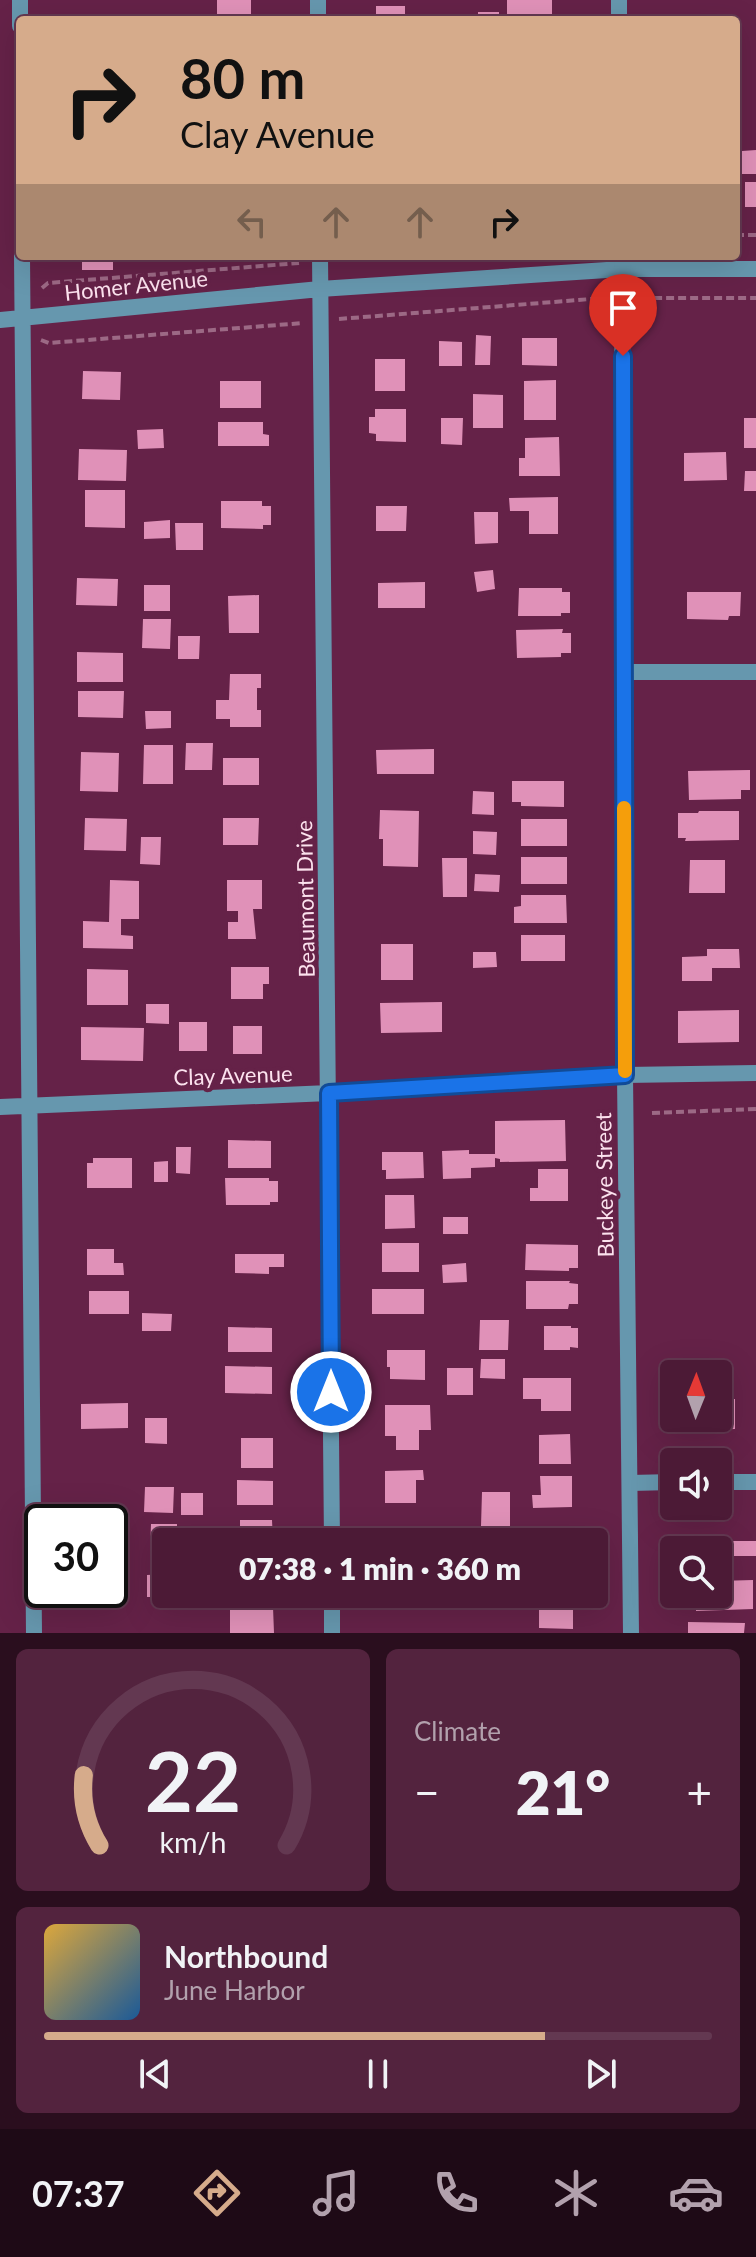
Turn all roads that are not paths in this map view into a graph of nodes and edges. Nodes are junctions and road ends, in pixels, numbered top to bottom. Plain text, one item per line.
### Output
1 (22, 260) edge
2 (320, 260) edge
3 (622, 262) edge
4 (756, 269) edge
5 (320, 289) junction
6 (23, 318) junction
7 (0, 320) edge
8 (624, 672) junction
9 (756, 672) edge
10 (756, 1073) edge
11 (625, 1075) junction
12 (329, 1093) junction
13 (30, 1105) junction
14 (0, 1107) edge
15 (660, 1482) edge
16 (732, 1482) edge
17 (756, 1482) edge
18 (630, 1483) junction
19 (332, 1528) edge
20 (332, 1608) edge
21 (34, 1633) edge
22 (332, 1633) edge
23 (631, 1633) edge

1 - 6 street
2 - 5 street, Beaumont Drive
3 - 4 street, Homer Avenue
3 - 5 street, Homer Avenue
3 - 8 street, Buckeye Street
5 - 6 street, Homer Avenue
5 - 12 street, Beaumont Drive
6 - 7 street, Homer Avenue
6 - 13 street
8 - 9 street
8 - 11 street, Buckeye Street
10 - 11 street, Clay Avenue
11 - 12 street, Clay Avenue
11 - 18 street, Buckeye Street
12 - 13 street, Clay Avenue
12 - 19 street, Beaumont Drive
13 - 14 street, Clay Avenue
13 - 21 street
15 - 18 street
16 - 17 street
18 - 23 street, Buckeye Street
20 - 22 street

